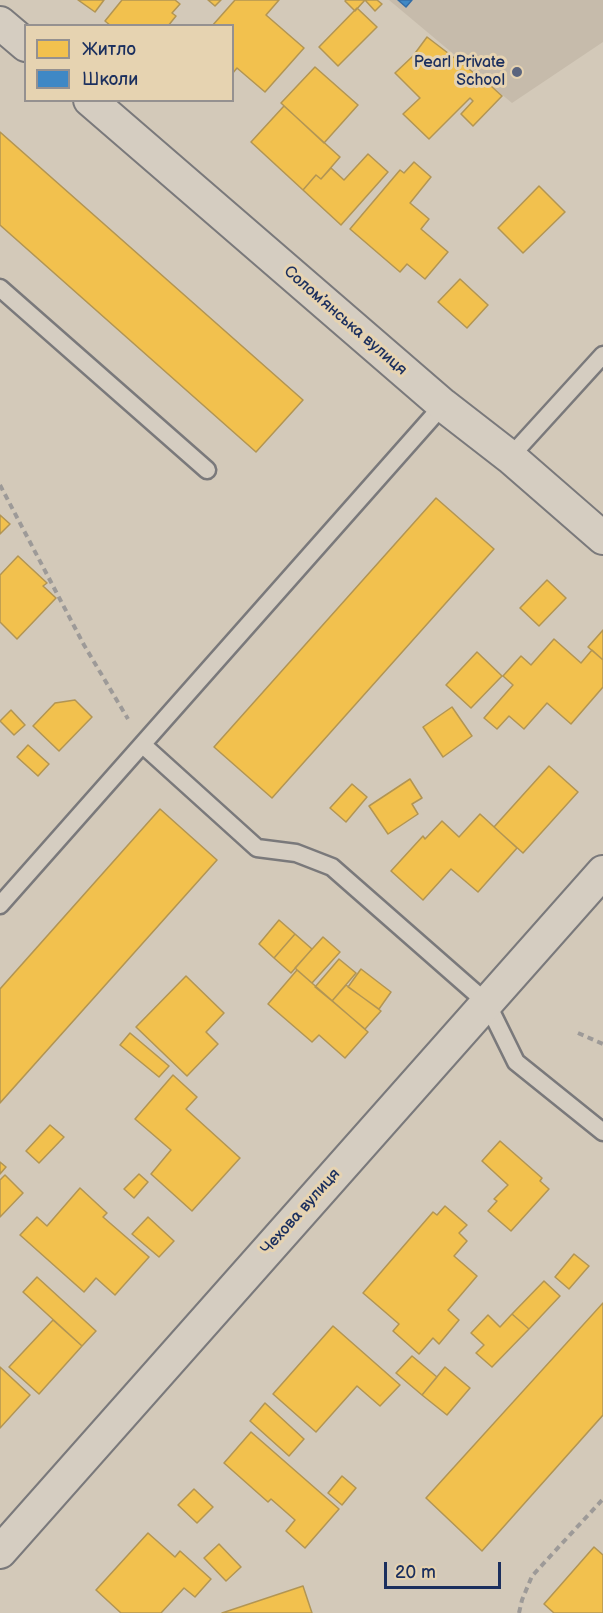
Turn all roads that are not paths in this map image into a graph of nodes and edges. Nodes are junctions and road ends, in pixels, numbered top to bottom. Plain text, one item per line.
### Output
1 (0, 23) edge
2 (24, 43) edge
3 (92, 102) edge
4 (0, 288) edge
5 (603, 355) edge
6 (442, 405) junction
7 (510, 457) junction
8 (207, 470) dead end
9 (603, 538) edge
10 (143, 745) junction
11 (603, 872) edge
12 (0, 905) edge
13 (487, 1003) junction
14 (603, 1132) edge
15 (0, 1552) edge

1 - 2 street
3 - 6 street, Соломʼянська вулиця
4 - 8 lane
5 - 7 lane
6 - 7 street, Соломʼянська вулиця
6 - 10 lane
7 - 9 street, Соломʼянська вулиця
10 - 12 lane
10 - 13 lane
11 - 13 street, Чехова вулиця
13 - 14 lane
13 - 15 street, Чехова вулиця

